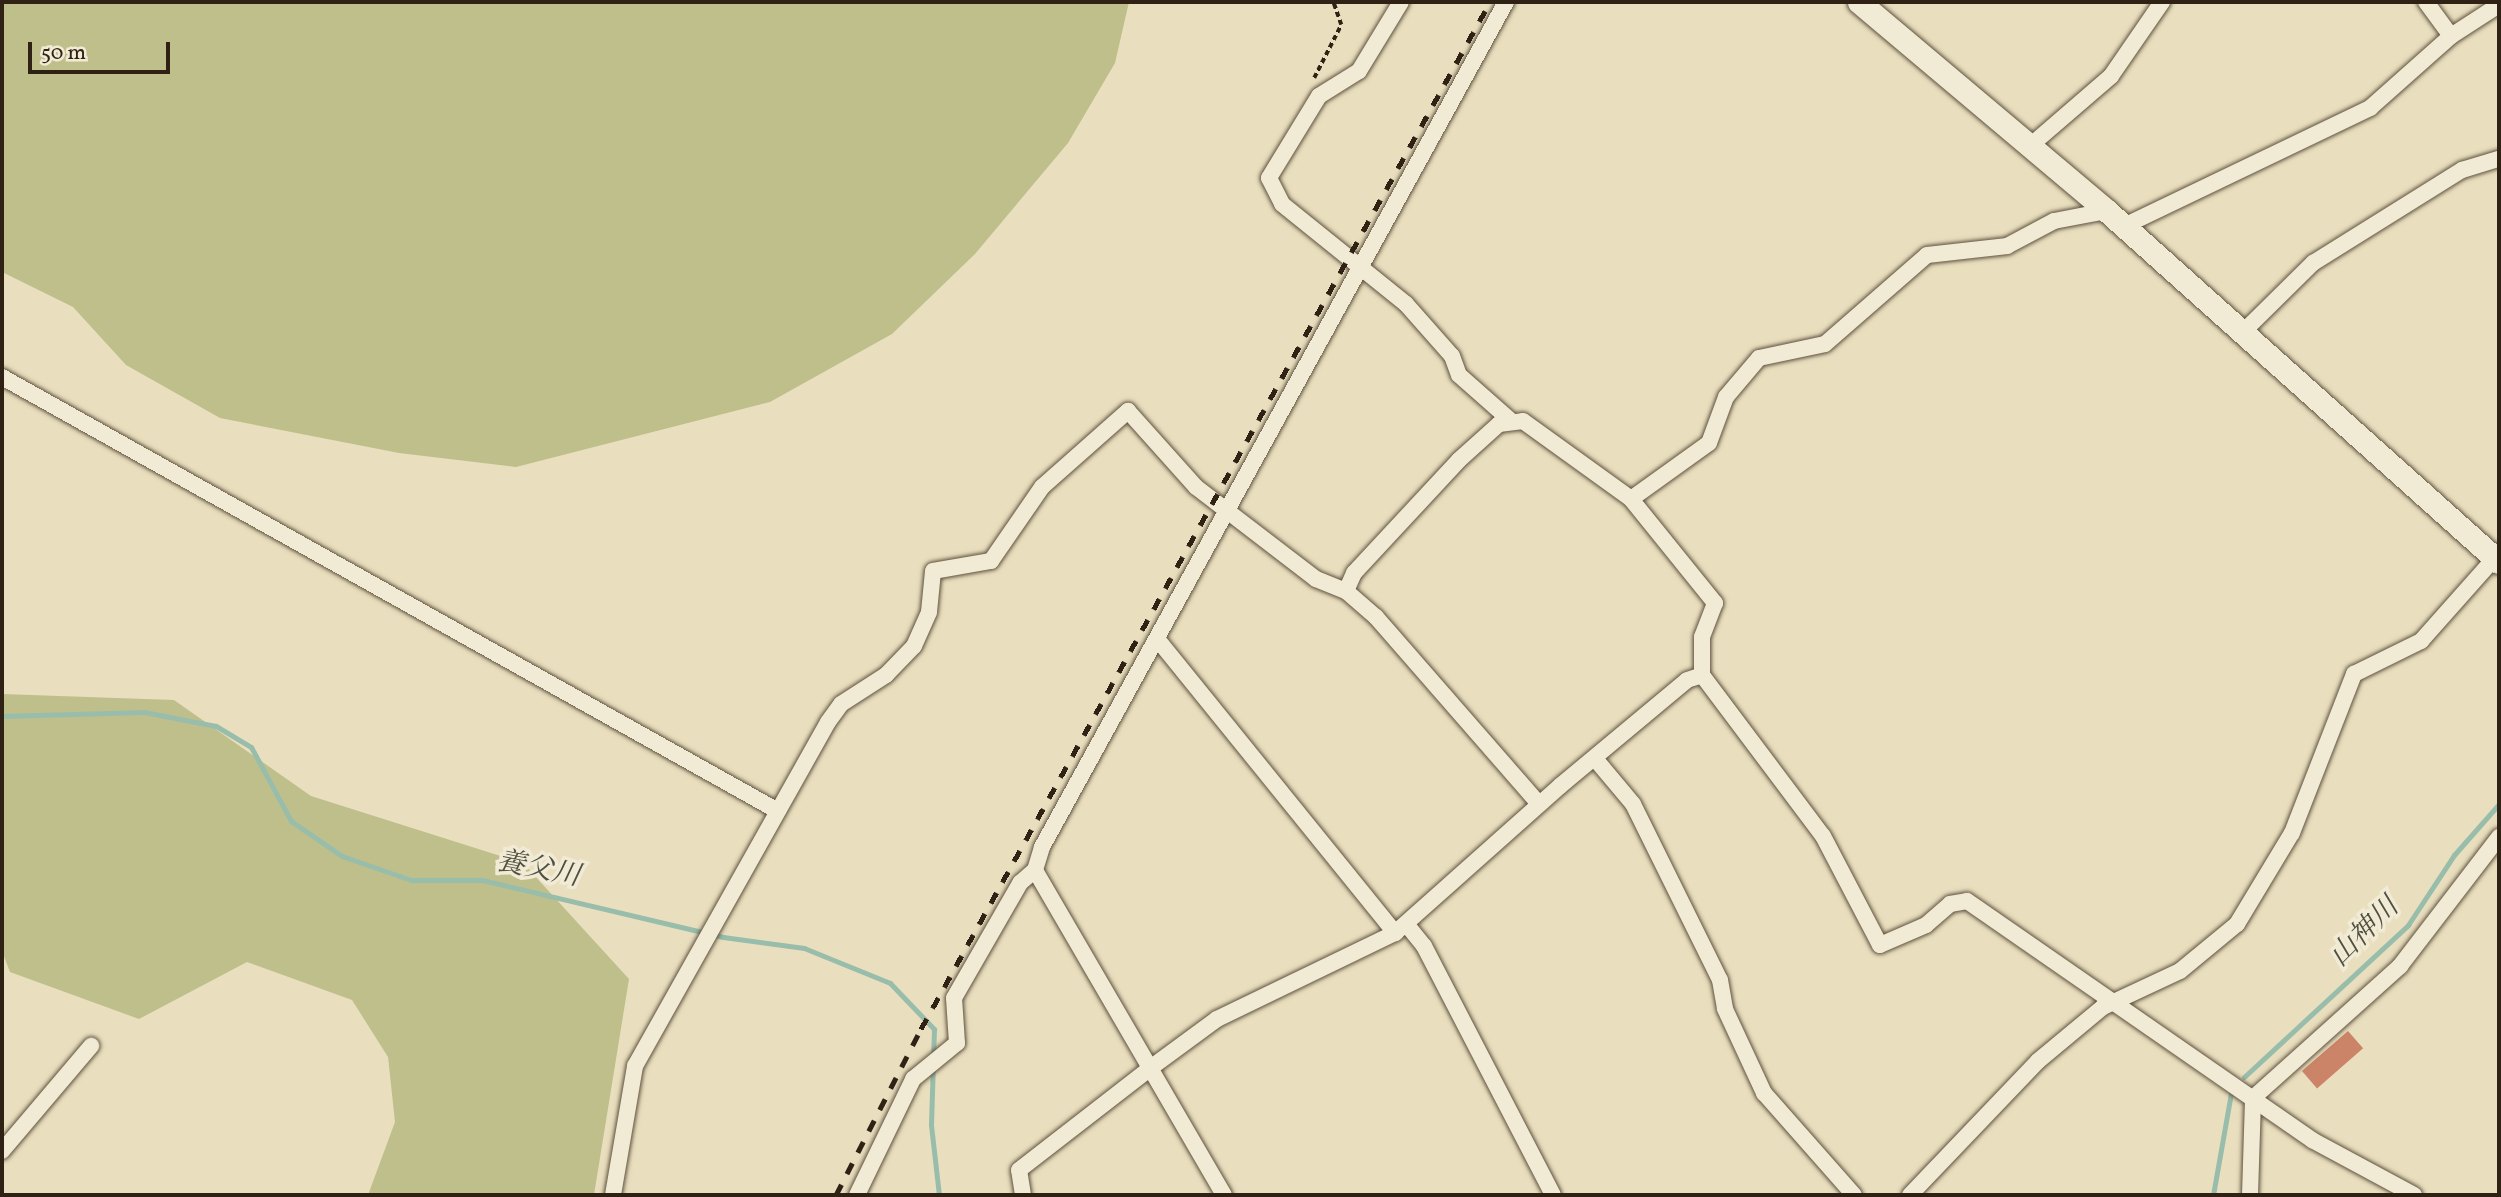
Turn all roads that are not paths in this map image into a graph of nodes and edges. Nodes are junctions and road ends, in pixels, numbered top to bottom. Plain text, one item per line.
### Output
1 (1401, 2) edge
2 (1506, 2) edge
3 (1859, 2) edge
4 (2162, 2) edge
5 (2426, 2) edge
6 (2499, 5) edge
7 (2451, 36) junction
8 (2030, 146) junction
9 (2499, 159) edge
10 (2116, 219) junction
11 (1360, 268) junction
12 (2242, 333) junction
13 (2, 377) edge
14 (1510, 420) junction
15 (1631, 499) junction
16 (1230, 508) junction
17 (2498, 558) edge
18 (1346, 591) junction
19 (1158, 640) junction
20 (1702, 675) junction
21 (1597, 761) junction
22 (1539, 804) junction
23 (778, 811) junction
24 (2499, 837) edge
25 (1035, 870) junction
26 (1401, 929) junction
27 (2115, 1001) junction
28 (91, 1046) dead end
29 (1149, 1069) junction
30 (2253, 1098) junction
31 (2, 1151) edge
32 (613, 1195) edge
33 (857, 1195) edge
34 (1023, 1195) edge
35 (1224, 1195) edge
36 (1553, 1195) edge
37 (1854, 1195) edge
38 (1910, 1195) edge
39 (2250, 1195) edge
40 (2414, 1195) edge

1 - 11 street
2 - 11 street
3 - 8 street
4 - 8 street
5 - 7 street
6 - 7 street
7 - 10 street
8 - 10 street
9 - 12 street
10 - 12 street
10 - 15 street
11 - 14 street
11 - 16 street
12 - 17 street
13 - 23 street
14 - 15 street
14 - 18 street
15 - 20 street
16 - 18 street
16 - 19 street
16 - 23 street
17 - 27 street
18 - 22 street
19 - 25 street
19 - 26 street
20 - 21 street
20 - 27 street
21 - 22 street
21 - 37 street
22 - 26 street
23 - 32 street
24 - 30 street
25 - 29 street
25 - 33 street
26 - 29 street
26 - 36 street
27 - 30 street
27 - 38 street
28 - 31 street
29 - 34 street
29 - 35 street
30 - 39 street
30 - 40 street

